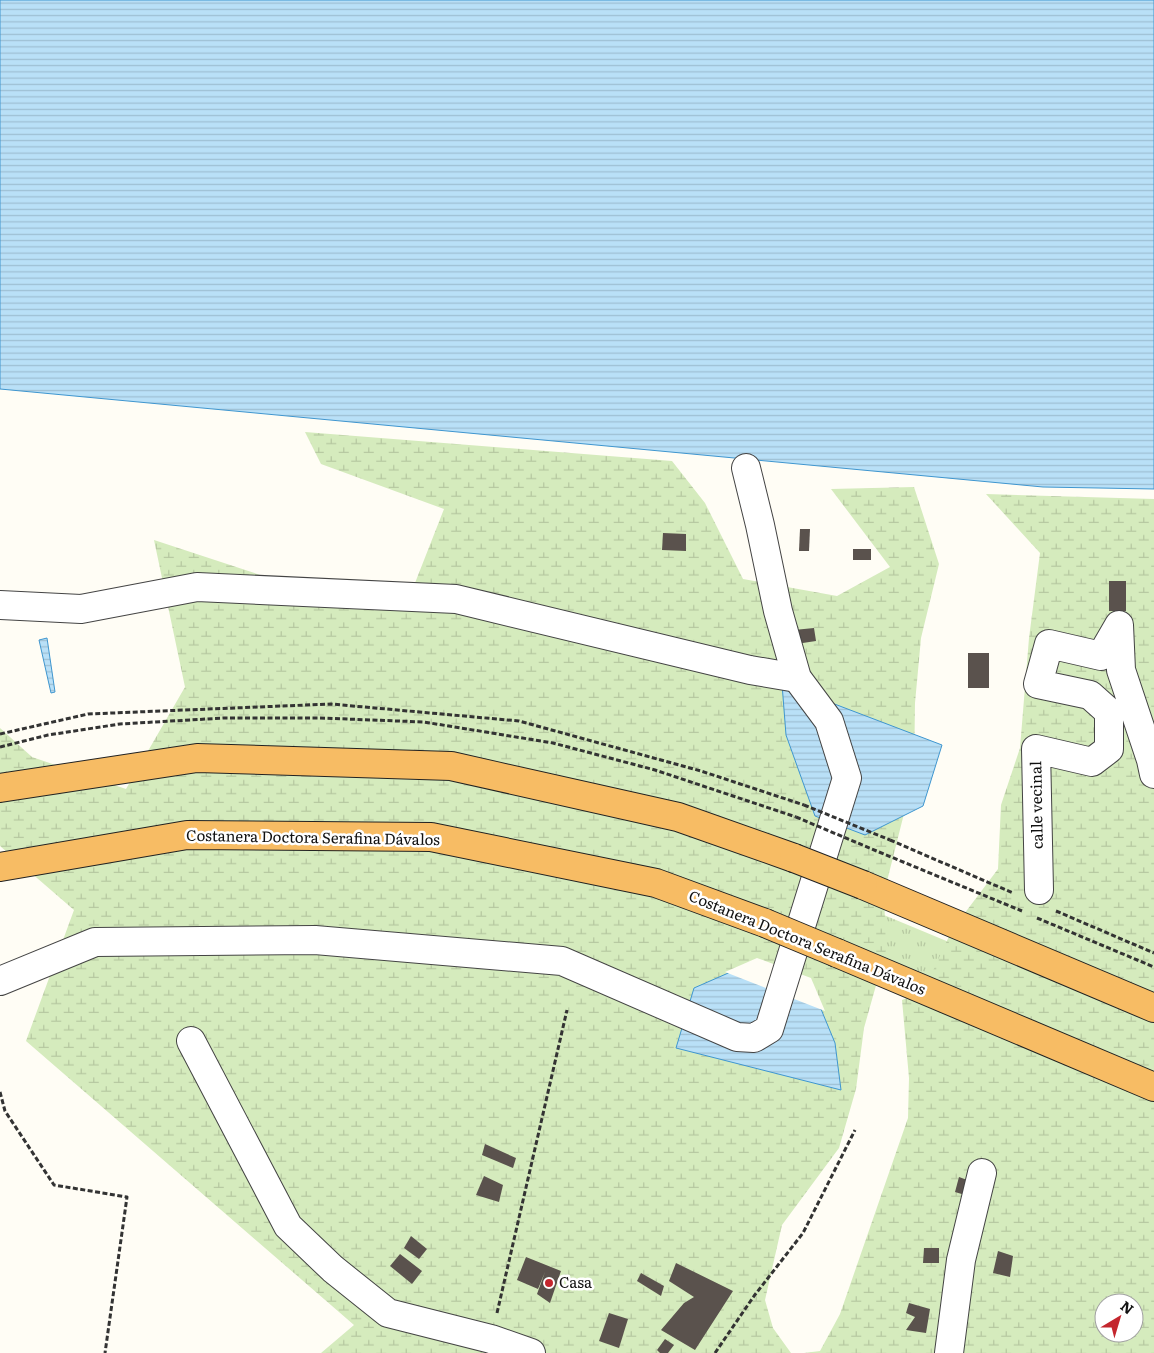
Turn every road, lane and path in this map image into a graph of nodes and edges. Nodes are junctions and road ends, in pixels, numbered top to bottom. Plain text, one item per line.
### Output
1 (746, 468) dead end
2 (0, 605) edge
3 (797, 678) junction
4 (0, 734) edge
5 (1154, 774) edge
6 (0, 788) edge
7 (796, 817) dead end
8 (890, 840) dead end
9 (0, 867) edge
10 (1032, 902) joint
11 (1035, 917) dead end
12 (1154, 966) edge
13 (0, 981) edge
14 (1154, 1008) edge
15 (568, 1010) dead end
16 (191, 1041) dead end
17 (1154, 1087) edge
18 (0, 1092) edge
19 (855, 1130) dead end
20 (982, 1173) dead end
21 (490, 1339) junction
22 (105, 1353) edge
23 (532, 1353) edge
24 (715, 1353) edge
25 (949, 1353) edge

1 - 3 street
2 - 3 street
3 - 13 street
4 - 8 path, bridge
5 - 10 street, calle vecinal
6 - 14 highway, bridge
7 - 10 path, bridge
9 - 17 highway, Costanera Doctora Serafina Dávalos, bridge
11 - 12 path
15 - 21 path
16 - 21 street
18 - 22 path
19 - 24 path
20 - 25 street
21 - 23 street

